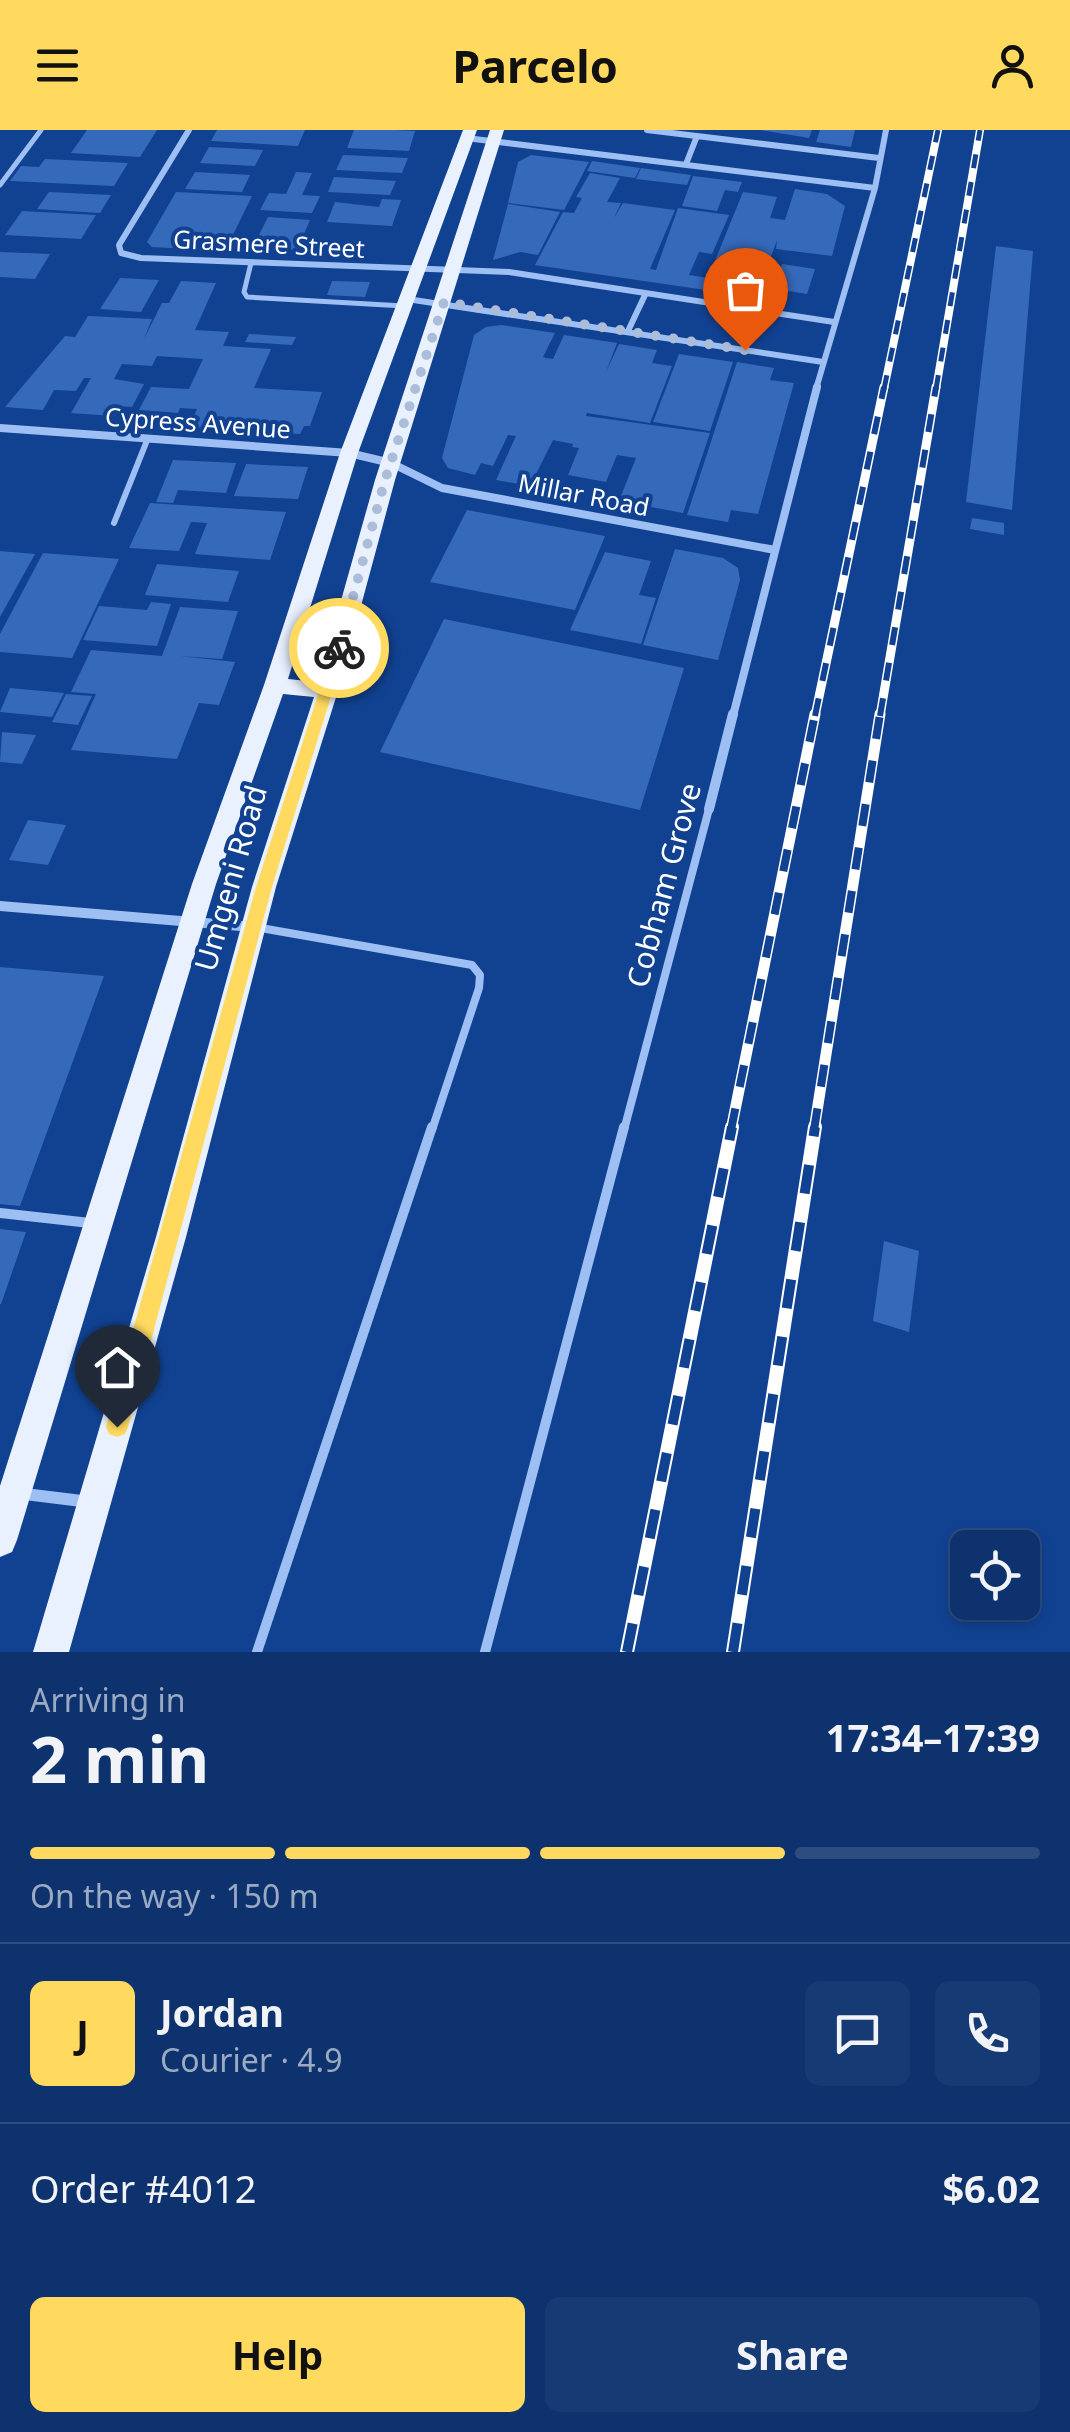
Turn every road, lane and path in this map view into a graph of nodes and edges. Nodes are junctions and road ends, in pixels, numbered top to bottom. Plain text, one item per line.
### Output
1 (41, 130) edge
2 (189, 130) edge
3 (647, 130) edge
4 (886, 130) edge
5 (468, 134) edge
6 (495, 135) edge
7 (696, 136) junction
8 (879, 158) junction
9 (686, 164) junction
10 (0, 185) edge
11 (875, 188) junction
12 (252, 262) junction
13 (417, 270) junction
14 (455, 271) junction
15 (645, 295) junction
16 (444, 302) junction
17 (405, 303) junction
18 (834, 322) junction
19 (628, 331) junction
20 (823, 362) junction
21 (0, 428) edge
22 (148, 438) junction
23 (349, 453) junction
24 (391, 462) junction
25 (114, 523) dead end
26 (775, 550) junction
27 (274, 685) junction
28 (327, 691) junction
29 (709, 809) joint
30 (0, 906) edge
31 (192, 921) junction
32 (254, 926) junction
33 (0, 1213) edge
34 (100, 1224) junction
35 (7, 1492) edge
36 (96, 1503) junction
37 (0, 1540) edge
38 (52, 1652) edge
39 (258, 1652) edge
40 (485, 1652) edge

1 - 10 lane
2 - 12 street, Grasmere Street
3 - 7 street
4 - 8 street, Cobham Grove
5 - 6 street
5 - 13 main road, Umgeni Road
6 - 9 street
6 - 14 main road, Umgeni Road
7 - 8 street
7 - 9 street
8 - 11 street, Cobham Grove
9 - 11 street
11 - 18 street, Cobham Grove
12 - 13 street, Grasmere Street
12 - 17 lane
13 - 14 street, Grasmere Street
13 - 17 main road, Umgeni Road
14 - 15 street, Grasmere Street
14 - 16 main road, Umgeni Road
15 - 18 street, Grasmere Street
15 - 19 street
16 - 17 street
16 - 19 street
16 - 24 main road, Umgeni Road
17 - 23 main road, Umgeni Road
18 - 20 street, Cobham Grove
19 - 20 street
20 - 26 street, Cobham Grove
21 - 22 street, Cypress Avenue
22 - 23 street, Cypress Avenue
22 - 25 lane
23 - 24 street, Cypress Avenue
23 - 27 main road, Umgeni Road
24 - 26 street, Millar Road
24 - 28 main road, Umgeni Road
26 - 29 street, Cobham Grove
27 - 28 main road
27 - 31 main road, Umgeni Road
28 - 32 main road, Umgeni Road
29 - 40 lane, Cobham Grove
30 - 31 street
31 - 32 street
31 - 34 main road, Umgeni Road
32 - 36 main road, Umgeni Road
32 - 39 lane
33 - 34 lane
34 - 35 main road, Umgeni Road
35 - 36 street
35 - 37 main road, Umgeni Road
36 - 38 main road, Umgeni Road

